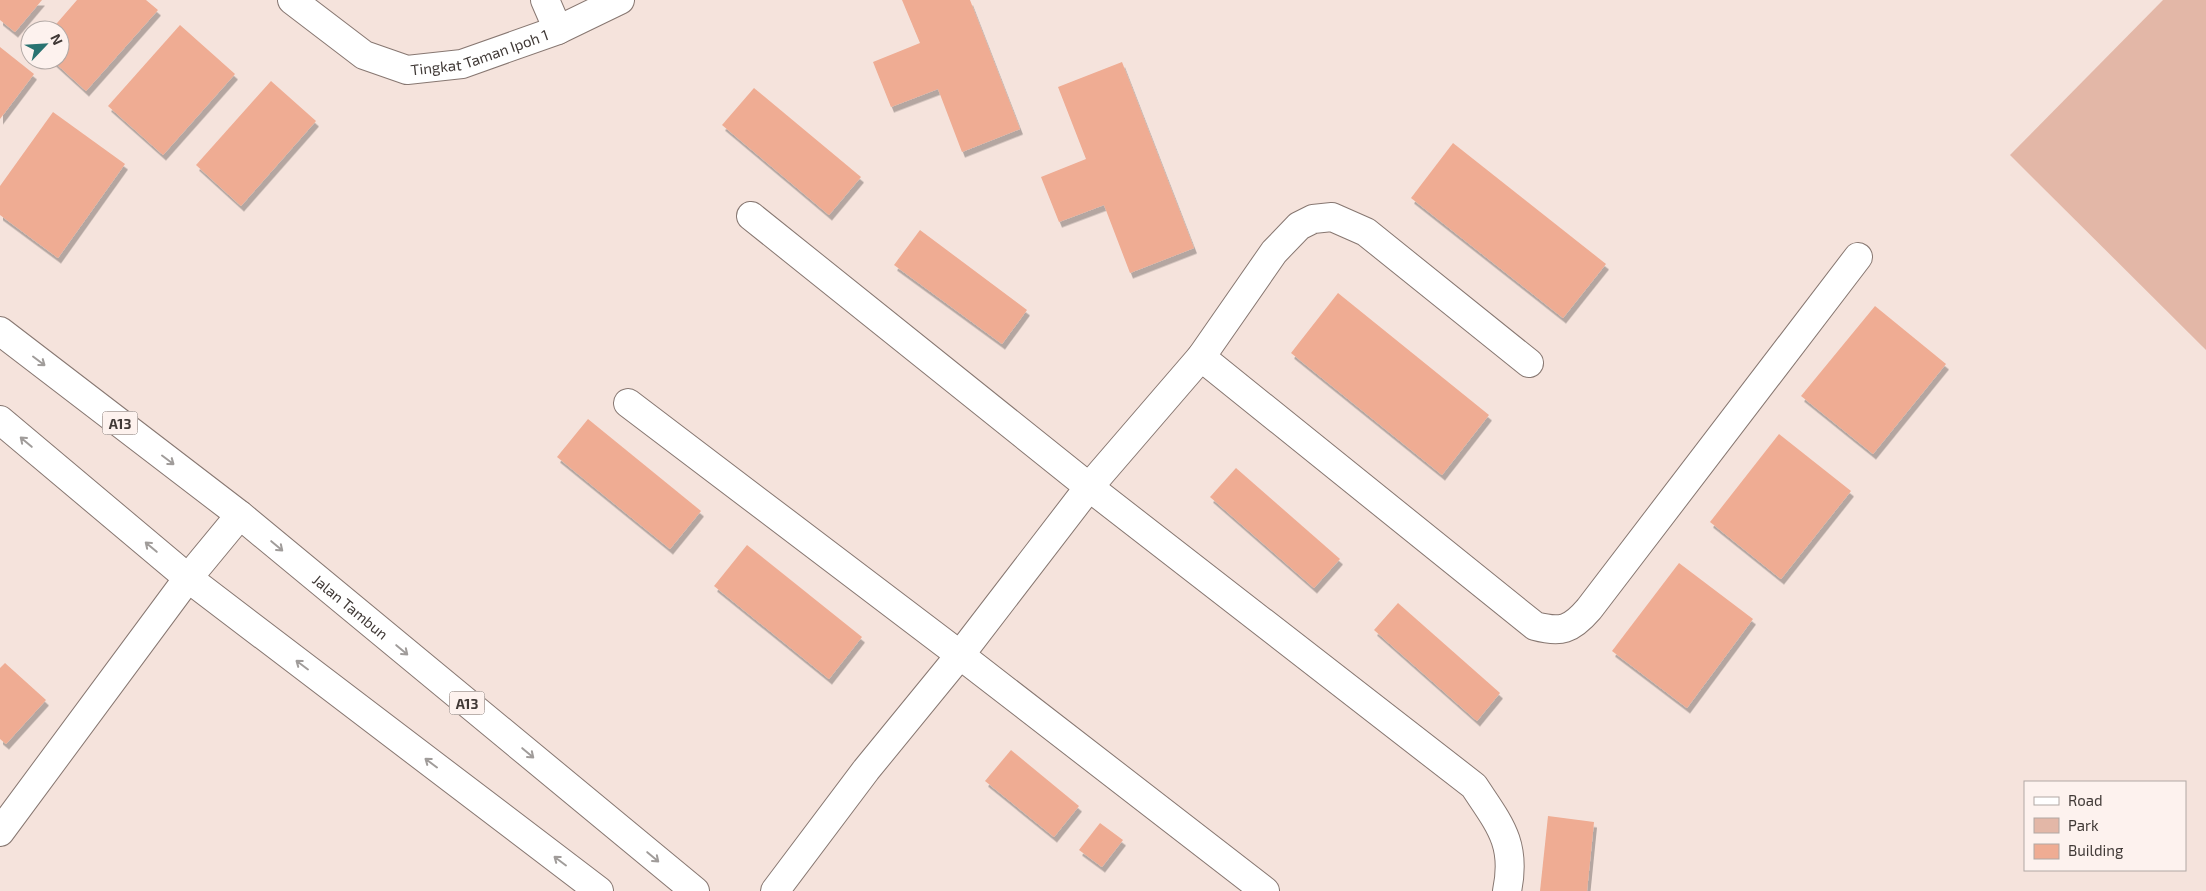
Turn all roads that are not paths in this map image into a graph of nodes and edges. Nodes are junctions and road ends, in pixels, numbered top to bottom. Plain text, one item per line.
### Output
1 (292, 0) edge
2 (545, 0) edge
3 (620, 0) edge
4 (558, 30) junction
5 (751, 216) dead end
6 (1858, 257) dead end
7 (0, 331) edge
8 (1201, 357) junction
9 (1528, 363) dead end
10 (628, 403) dead end
11 (0, 420) edge
12 (1089, 487) junction
13 (240, 515) junction
14 (188, 578) junction
15 (960, 655) junction
16 (0, 832) edge
17 (599, 891) edge
18 (695, 891) edge
19 (775, 891) edge
20 (1265, 891) edge
21 (1507, 891) edge

1 - 4 main road, Tingkat Taman Ipoh 1
2 - 4 main road
3 - 4 main road, Tingkat Taman Ipoh 1
5 - 12 main road
6 - 8 main road
7 -> 13 main road, Jalan Tambun / A13
8 - 9 main road
8 - 12 main road
10 - 15 main road
14 -> 11 main road
12 - 15 main road
12 - 21 main road
13 - 14 main road
13 -> 18 main road, Jalan Tambun / A13
14 - 16 main road
17 -> 14 main road
15 - 19 main road
15 - 20 main road

